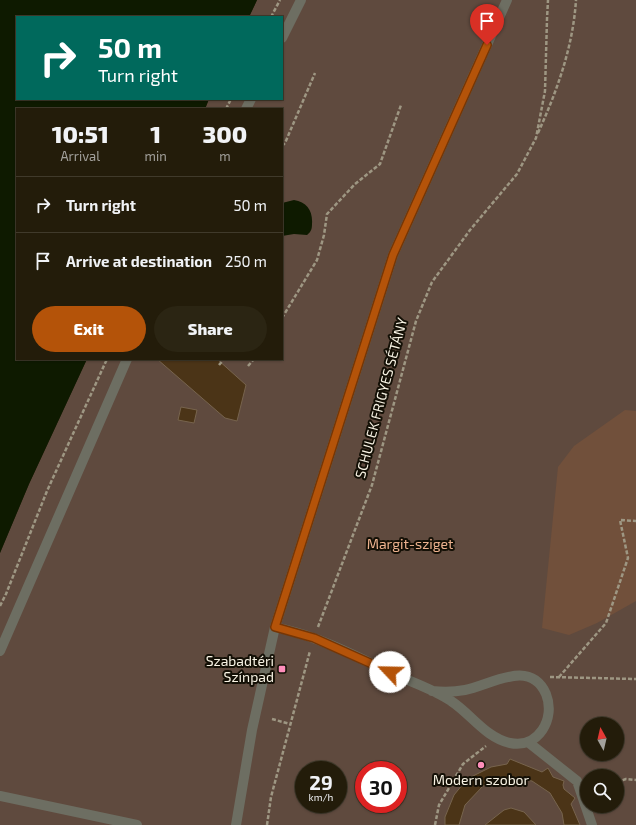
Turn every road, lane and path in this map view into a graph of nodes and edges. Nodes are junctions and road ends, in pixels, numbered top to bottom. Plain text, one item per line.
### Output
1 (280, 0) edge
2 (301, 0) edge
3 (508, 0) edge
4 (548, 0) edge
5 (576, 0) edge
6 (272, 16) edge
7 (283, 36) edge
8 (315, 73) dead end
9 (401, 105) dead end
10 (536, 138) junction
11 (283, 145) edge
12 (283, 316) edge
13 (108, 360) edge
14 (127, 360) edge
15 (223, 360) edge
16 (253, 360) edge
17 (219, 365) dead end
18 (248, 366) dead end
19 (636, 520) edge
20 (0, 606) edge
21 (275, 627) junction
22 (314, 638) junction
23 (0, 651) edge
24 (528, 676) junction
25 (559, 677) junction
26 (636, 679) edge
27 (432, 691) junction
28 (272, 719) dead end
29 (290, 724) junction
30 (496, 738) junction
31 (528, 742) junction
32 (624, 780) edge
33 (636, 780) edge
34 (0, 796) edge
35 (137, 825) edge
36 (236, 825) edge
37 (267, 825) edge
38 (435, 825) edge
39 (592, 825) edge

1 - 6 path
2 - 7 street
3 - 21 street, SCHULEK FRIGYES SÉTÁNY
4 - 10 path, SCHULEK FRIGYES SÉTÁNY
5 - 10 path
8 - 11 path
9 - 12 path
10 - 22 path, SCHULEK FRIGYES SÉTÁNY
13 - 20 path
14 - 23 street
15 - 17 path
16 - 18 path
19 - 25 path
21 - 22 street
21 - 36 street, SCHULEK FRIGYES SÉTÁNY
22 - 27 street
22 - 29 path, SCHULEK FRIGYES SÉTÁNY
24 - 25 path
24 - 27 street
24 - 31 street
25 - 26 path
27 - 30 street
28 - 29 path
29 - 37 path, SCHULEK FRIGYES SÉTÁNY
30 - 31 street
30 - 38 path
31 - 39 street
32 - 33 path
34 - 35 street

